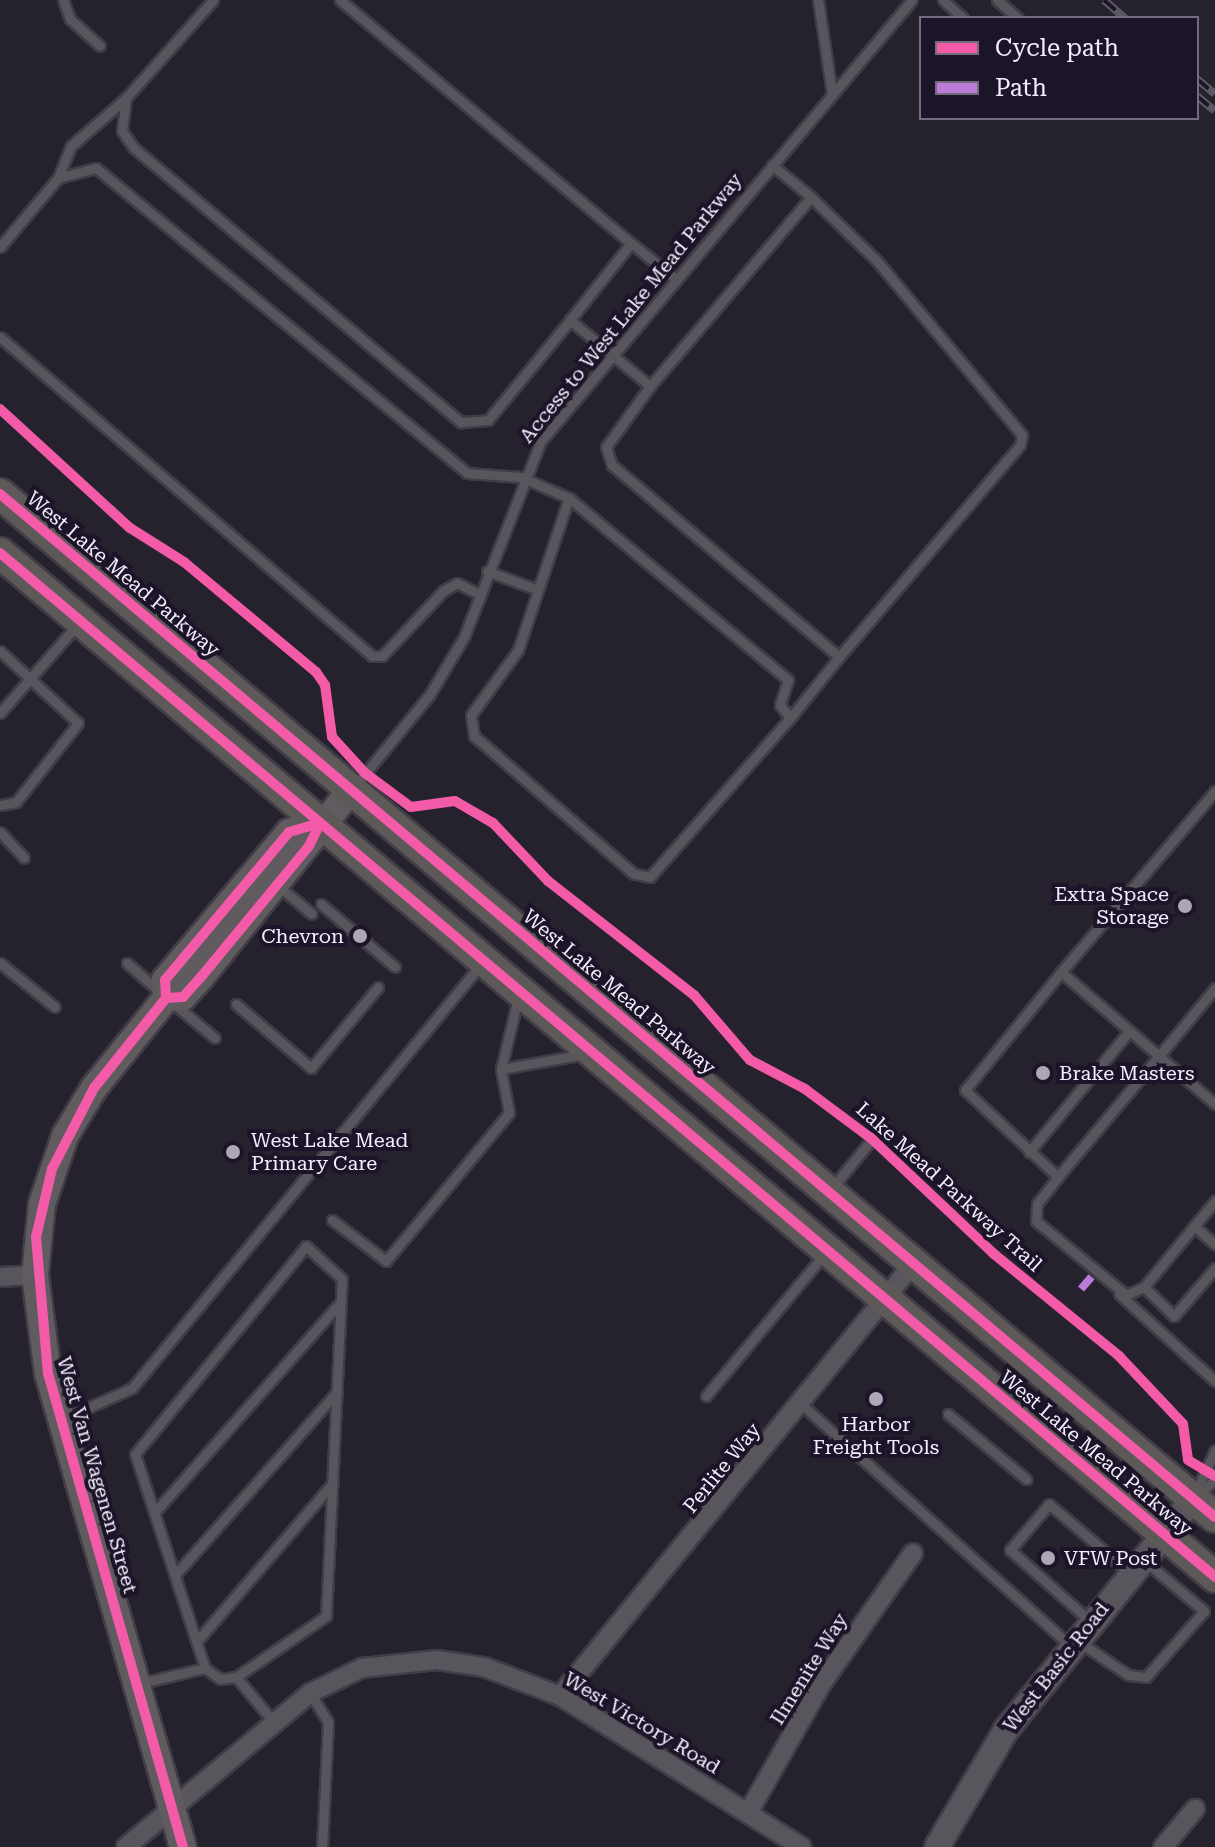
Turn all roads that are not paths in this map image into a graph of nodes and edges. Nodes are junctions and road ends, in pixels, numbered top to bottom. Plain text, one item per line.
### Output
1 (63, 0) edge
2 (213, 0) edge
3 (340, 0) edge
4 (818, 0) edge
5 (912, 0) edge
6 (943, 0) edge
7 (997, 0) edge
8 (961, 16) edge
9 (1016, 16) edge
10 (100, 46) dead end
11 (832, 94) junction
12 (126, 98) junction
13 (772, 165) junction
14 (58, 178) junction
15 (811, 197) junction
16 (631, 243) junction
17 (0, 247) edge
18 (676, 279) junction
19 (570, 320) junction
20 (0, 337) edge
21 (611, 355) junction
22 (650, 386) junction
23 (521, 477) junction
24 (0, 494) edge
25 (569, 498) junction
26 (0, 553) edge
27 (487, 571) junction
28 (538, 590) junction
29 (479, 594) junction
30 (81, 621) junction
31 (0, 651) edge
32 (839, 657) junction
33 (31, 677) junction
34 (0, 713) edge
35 (790, 718) junction
36 (351, 790) junction
37 (1215, 791) edge
38 (0, 805) edge
39 (320, 823) junction
40 (0, 832) edge
41 (24, 858) dead end
42 (277, 885) junction
43 (321, 904) dead end
44 (312, 914) dead end
45 (484, 961) junction
46 (0, 963) edge
47 (127, 963) dead end
48 (395, 967) dead end
49 (1061, 972) junction
50 (378, 987) dead end
51 (1215, 988) edge
52 (520, 991) junction
53 (166, 998) junction
54 (236, 1004) dead end
55 (55, 1007) dead end
56 (1129, 1031) junction
57 (215, 1038) dead end
58 (592, 1053) junction
59 (1159, 1056) junction
60 (501, 1069) junction
61 (1215, 1104) edge
62 (883, 1126) dead end
63 (1029, 1152) junction
64 (1058, 1177) junction
65 (829, 1192) junction
66 (1215, 1201) edge
67 (332, 1220) dead end
68 (1194, 1226) junction
69 (1215, 1244) edge
70 (828, 1250) junction
71 (913, 1264) junction
72 (1213, 1273) edge
73 (35, 1275) junction
74 (0, 1277) edge
75 (1144, 1287) junction
76 (1116, 1291) junction
77 (884, 1298) junction
78 (341, 1302) junction
79 (1215, 1381) edge
80 (337, 1392) junction
81 (706, 1396) dead end
82 (801, 1404) junction
83 (948, 1414) dead end
84 (61, 1419) junction
85 (1215, 1450) edge
86 (1026, 1479) dead end
87 (333, 1483) junction
88 (1208, 1498) edge
89 (154, 1513) junction
90 (1164, 1533) junction
91 (913, 1553) dead end
92 (1136, 1566) junction
93 (175, 1575) junction
94 (1215, 1577) edge
95 (1078, 1635) junction
96 (197, 1641) junction
97 (205, 1668) junction
98 (236, 1677) junction
99 (137, 1684) junction
100 (310, 1693) junction
101 (560, 1696) junction
102 (272, 1720) junction
103 (171, 1807) junction
104 (1195, 1809) dead end
105 (748, 1813) junction
106 (126, 1847) edge
107 (183, 1847) edge
108 (322, 1847) edge
109 (802, 1847) edge
110 (937, 1847) edge
111 (1163, 1847) edge

1 - 10 lane
2 - 12 lane
3 - 16 lane
4 - 11 lane
5 - 11 lane, Access to West Lake Mead Parkway
6 - 8 lane
7 - 9 lane
11 - 13 lane, Access to West Lake Mead Parkway
12 - 14 lane
12 - 19 lane
13 - 15 lane
13 - 18 lane, Access to West Lake Mead Parkway
14 - 17 lane
14 - 23 lane
15 - 22 lane
15 - 32 lane
16 - 18 lane
16 - 19 lane
18 - 21 lane, Access to West Lake Mead Parkway
19 - 21 lane
20 - 29 lane
21 - 22 lane
21 - 23 lane, Access to West Lake Mead Parkway
22 - 32 lane
23 - 25 lane
23 - 27 lane, Access to West Lake Mead Parkway
24 - 36 main road, West Lake Mead Parkway
25 - 28 lane
25 - 35 lane
26 - 30 main road, West Lake Mead Parkway
27 - 28 lane
27 - 29 lane, Access to West Lake Mead Parkway
28 - 35 lane
29 - 36 lane, Access to West Lake Mead Parkway
30 - 33 lane
30 - 39 main road, West Lake Mead Parkway
31 - 33 lane
32 - 35 lane
33 - 34 lane
33 - 38 lane
36 - 39 main road, West Van Wagenen Street
36 - 65 main road, West Lake Mead Parkway
37 - 49 lane
39 - 42 main road, West Van Wagenen Street
39 - 45 main road, West Lake Mead Parkway
39 - 53 main road, West Van Wagenen Street
40 - 41 lane
42 - 44 lane
42 - 53 main road, West Van Wagenen Street
43 - 48 lane
45 - 52 main road, West Lake Mead Parkway
45 - 84 lane
46 - 55 lane
47 - 53 lane
49 - 56 lane
49 - 63 lane
50 - 54 lane
51 - 59 lane
52 - 58 main road, West Lake Mead Parkway
52 - 60 lane
53 - 57 lane
53 - 73 main road, West Van Wagenen Street
56 - 59 lane
56 - 63 lane
58 - 60 lane
58 - 70 main road, West Lake Mead Parkway
59 - 61 lane
59 - 64 lane
60 - 67 lane
62 - 65 lane
63 - 64 lane
64 - 76 lane
65 - 71 main road, West Lake Mead Parkway
66 - 68 lane
68 - 69 lane
68 - 75 lane
70 - 77 main road, West Lake Mead Parkway
70 - 81 lane
71 - 77 street, Perlite Way
71 - 88 main road, West Lake Mead Parkway
72 - 75 lane
73 - 74 street
73 - 84 main road, West Van Wagenen Street
75 - 76 lane
76 - 79 lane
77 - 82 street, Perlite Way
77 - 90 main road, West Lake Mead Parkway
78 - 80 lane
78 - 89 lane
78 - 89 lane
80 - 87 lane
80 - 93 lane
82 - 95 lane
82 - 101 street, Perlite Way
83 - 86 lane
84 - 99 main road, West Van Wagenen Street
85 - 88 lane
87 - 96 lane
87 - 98 lane
88 - 90 street, West Basic Road
89 - 93 lane
90 - 92 street, West Basic Road
90 - 94 main road, West Lake Mead Parkway
91 - 105 street, Ilmenite Way
92 - 95 street, West Basic Road
92 - 95 lane
92 - 95 lane
93 - 96 lane
95 - 110 street, West Basic Road
96 - 97 lane
97 - 98 lane
97 - 99 lane
98 - 102 lane
99 - 103 main road, West Van Wagenen Street
100 - 101 street, West Victory Road
100 - 102 street, West Victory Road
100 - 108 lane
101 - 105 street, West Victory Road
102 - 103 street, West Victory Road
103 - 106 street, West Victory Road
103 - 107 main road, West Van Wagenen Street
104 - 111 street
105 - 109 street, West Victory Road

